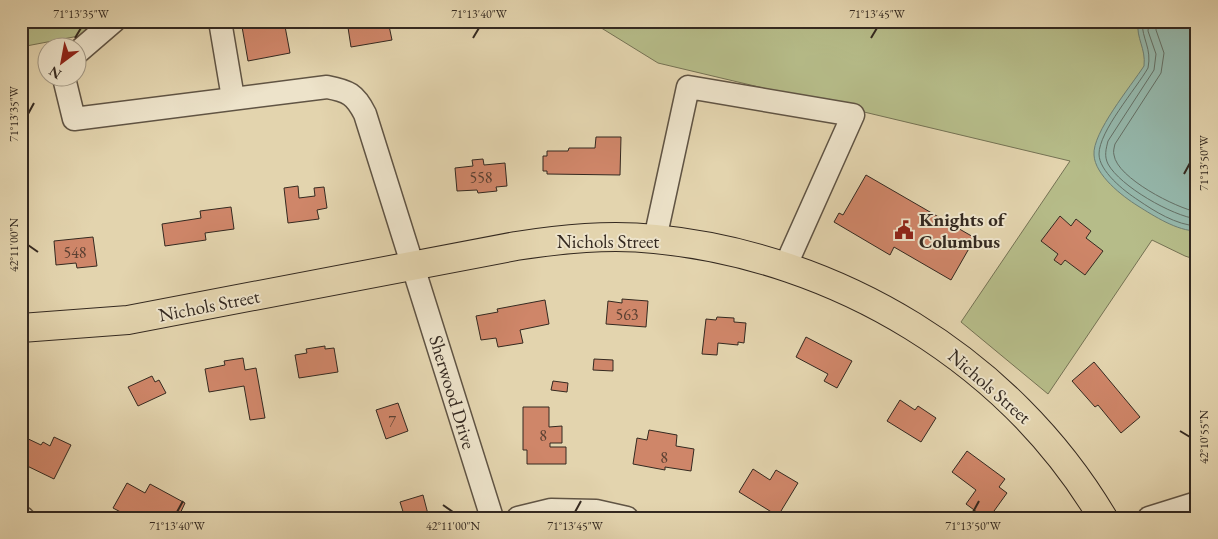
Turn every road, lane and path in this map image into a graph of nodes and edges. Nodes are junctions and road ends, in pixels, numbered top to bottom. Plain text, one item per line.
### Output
1 (114, 21) edge
2 (220, 21) edge
3 (88, 43) edge
4 (66, 88) edge
5 (233, 98) junction
6 (655, 239) junction
7 (414, 266) junction
8 (785, 267) junction
9 (21, 328) edge
10 (1197, 503) edge
11 (492, 518) edge
12 (518, 518) edge
13 (627, 518) edge
14 (1104, 518) edge
15 (1149, 518) edge

1 - 3 street
2 - 5 street
4 - 5 street, Sherwood Drive
5 - 7 street, Sherwood Drive
6 - 7 main road, Nichols Street
6 - 8 main road, Nichols Street
6 - 8 street
7 - 9 main road, Nichols Street
7 - 11 street, Sherwood Drive
8 - 14 main road, Nichols Street
10 - 15 street
12 - 13 street

